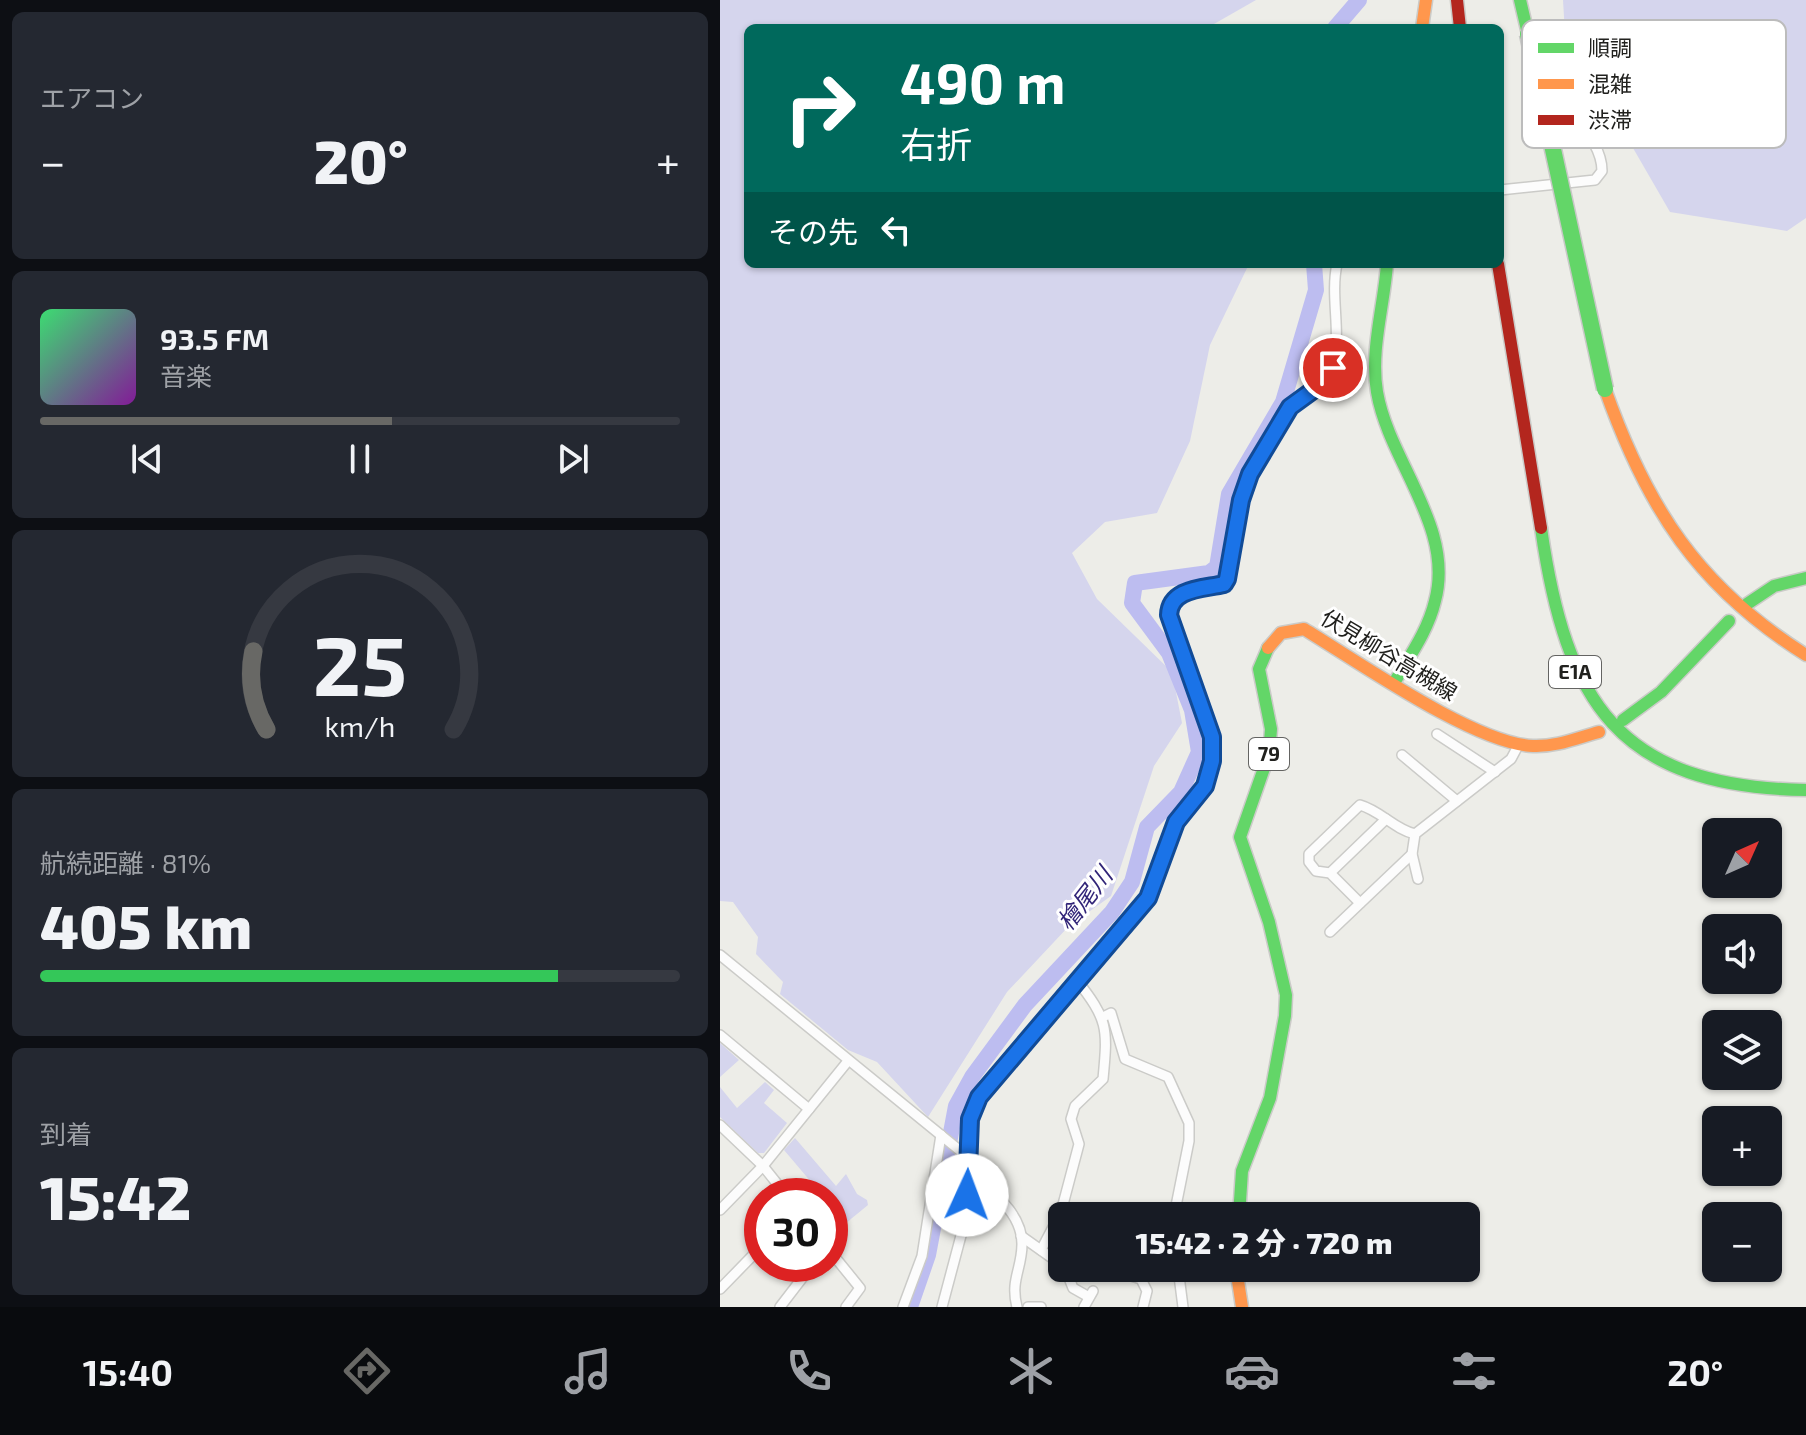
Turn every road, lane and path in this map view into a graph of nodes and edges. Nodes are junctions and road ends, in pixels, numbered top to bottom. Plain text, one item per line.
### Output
1 (1426, 0) edge
2 (1457, 0) edge
3 (1520, 0) edge
4 (1524, 20) edge
5 (1423, 24) edge
6 (1460, 24) edge
7 (1552, 148) edge
8 (1595, 148) edge
9 (1504, 190) edge
10 (1336, 268) edge
11 (1387, 268) edge
12 (1499, 268) edge
13 (1806, 578) edge
14 (1747, 604) dead end
15 (1729, 621) dead end
16 (1806, 655) edge
17 (1394, 683) junction
18 (1623, 720) dead end
19 (1599, 732) dead end
20 (1437, 734) dead end
21 (1519, 744) junction
22 (1402, 755) dead end
23 (1495, 772) junction
24 (1806, 790) edge
25 (1457, 801) junction
26 (1386, 819) junction
27 (1415, 834) junction
28 (1412, 854) junction
29 (1330, 873) junction
30 (1418, 879) dead end
31 (1360, 903) junction
32 (1330, 932) dead end
33 (720, 955) edge
34 (1076, 979) junction
35 (1103, 1017) junction
36 (720, 1035) edge
37 (848, 1061) junction
38 (809, 1109) junction
39 (722, 1129) edge
40 (941, 1135) junction
41 (969, 1158) junction
42 (763, 1166) junction
43 (773, 1178) edge
44 (968, 1178) junction
45 (1177, 1202) edge
46 (1240, 1202) edge
47 (720, 1210) edge
48 (1021, 1236) junction
49 (1041, 1250) junction
50 (1048, 1255) edge
51 (744, 1264) edge
52 (848, 1273) edge
53 (799, 1282) edge
54 (1070, 1282) edge
55 (1142, 1282) edge
56 (1180, 1282) edge
57 (1238, 1282) edge
58 (720, 1289) edge
59 (1089, 1299) edge
60 (780, 1307) edge
61 (846, 1307) edge
62 (903, 1307) edge
63 (942, 1307) edge
64 (1017, 1307) edge
65 (1028, 1307) edge
66 (1041, 1307) edge
67 (1143, 1307) edge
68 (1183, 1307) edge
69 (1242, 1307) edge

1 - 5 main road
2 - 6 main road
3 - 4 main road, bridge
7 - 16 main road, bridge
8 - 9 street
10 - 34 street
11 - 17 main road
12 - 24 main road, E1A
13 - 14 main road
15 - 18 main road
17 - 21 main road, 伏見柳谷高槻線 / 79
17 - 46 main road, 伏見柳谷高槻線 / 79
19 - 21 main road, 伏見柳谷高槻線 / 79
20 - 23 street
21 - 23 street
22 - 25 street
23 - 25 street
25 - 27 street
26 - 27 street
26 - 29 street
26 - 29 street
27 - 28 street
28 - 30 street
28 - 31 street
29 - 31 street
31 - 32 street
33 - 37 street
34 - 35 street
34 - 41 street
35 - 45 street
35 - 49 street
36 - 38 street
37 - 38 street
37 - 40 street
38 - 42 street
39 - 42 street
40 - 41 street
40 - 62 street
41 - 44 street
42 - 43 street
42 - 47 street
44 - 48 street
44 - 63 street
48 - 49 street
48 - 64 street
49 - 50 street
51 - 58 street
52 - 61 street
53 - 60 street
54 - 59 street
55 - 67 street
56 - 68 street
57 - 69 main road
65 - 66 street

